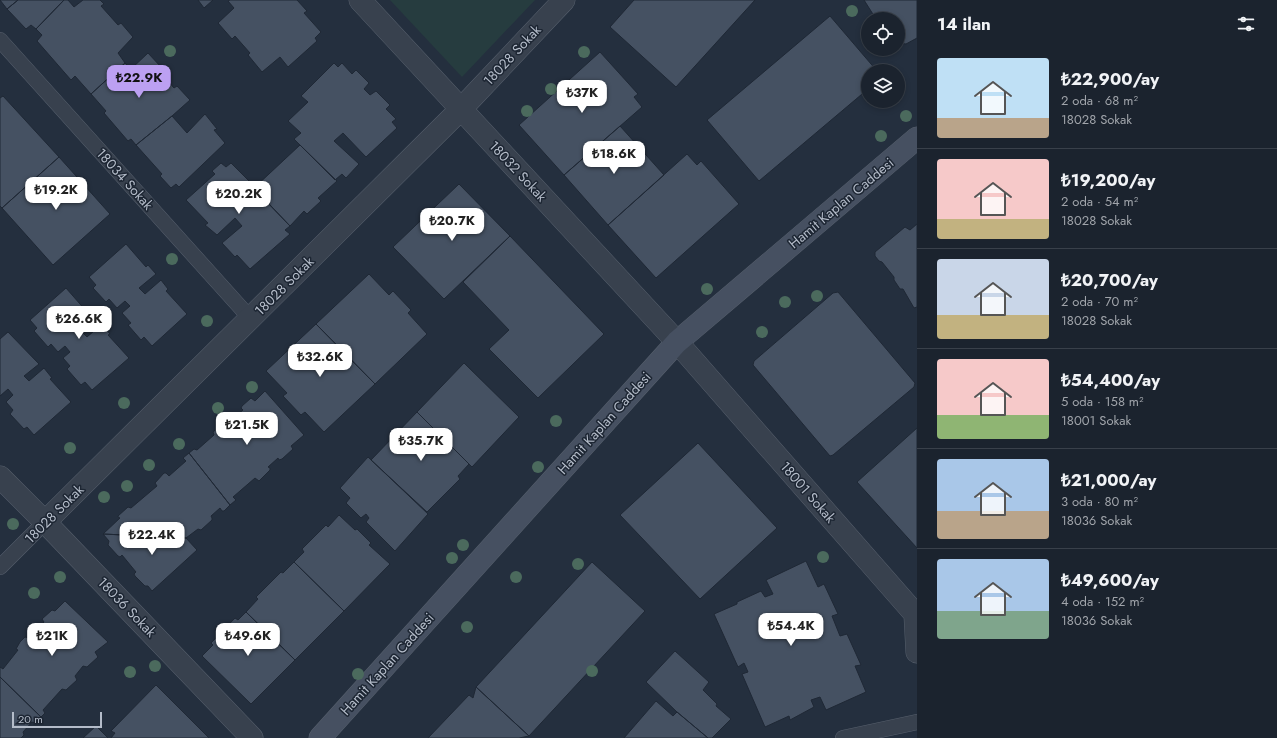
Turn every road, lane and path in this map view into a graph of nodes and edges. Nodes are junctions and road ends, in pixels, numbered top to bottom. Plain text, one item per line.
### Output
1 (360, 0) edge
2 (564, 0) edge
3 (0, 40) edge
4 (461, 110) junction
5 (917, 138) edge
6 (250, 318) junction
7 (677, 342) junction
8 (0, 477) edge
9 (45, 522) junction
10 (0, 568) edge
11 (916, 614) edge
12 (917, 652) edge
13 (917, 722) edge
14 (252, 738) edge
15 (320, 738) edge
16 (843, 738) edge

1 - 4 street, 18032 Sokak
2 - 4 street, 18028 Sokak
3 - 6 lane, 18034 Sokak
4 - 6 street, 18028 Sokak
4 - 7 street, 18032 Sokak
5 - 7 main road, Hamit Kaplan Caddesi
6 - 9 street, 18028 Sokak
7 - 11 street, 18001 Sokak
7 - 15 main road, Hamit Kaplan Caddesi
8 - 9 street, 18036 Sokak
9 - 10 lane, 18028 Sokak
9 - 14 street, 18036 Sokak
11 - 12 street, 18001 Sokak
13 - 16 lane

